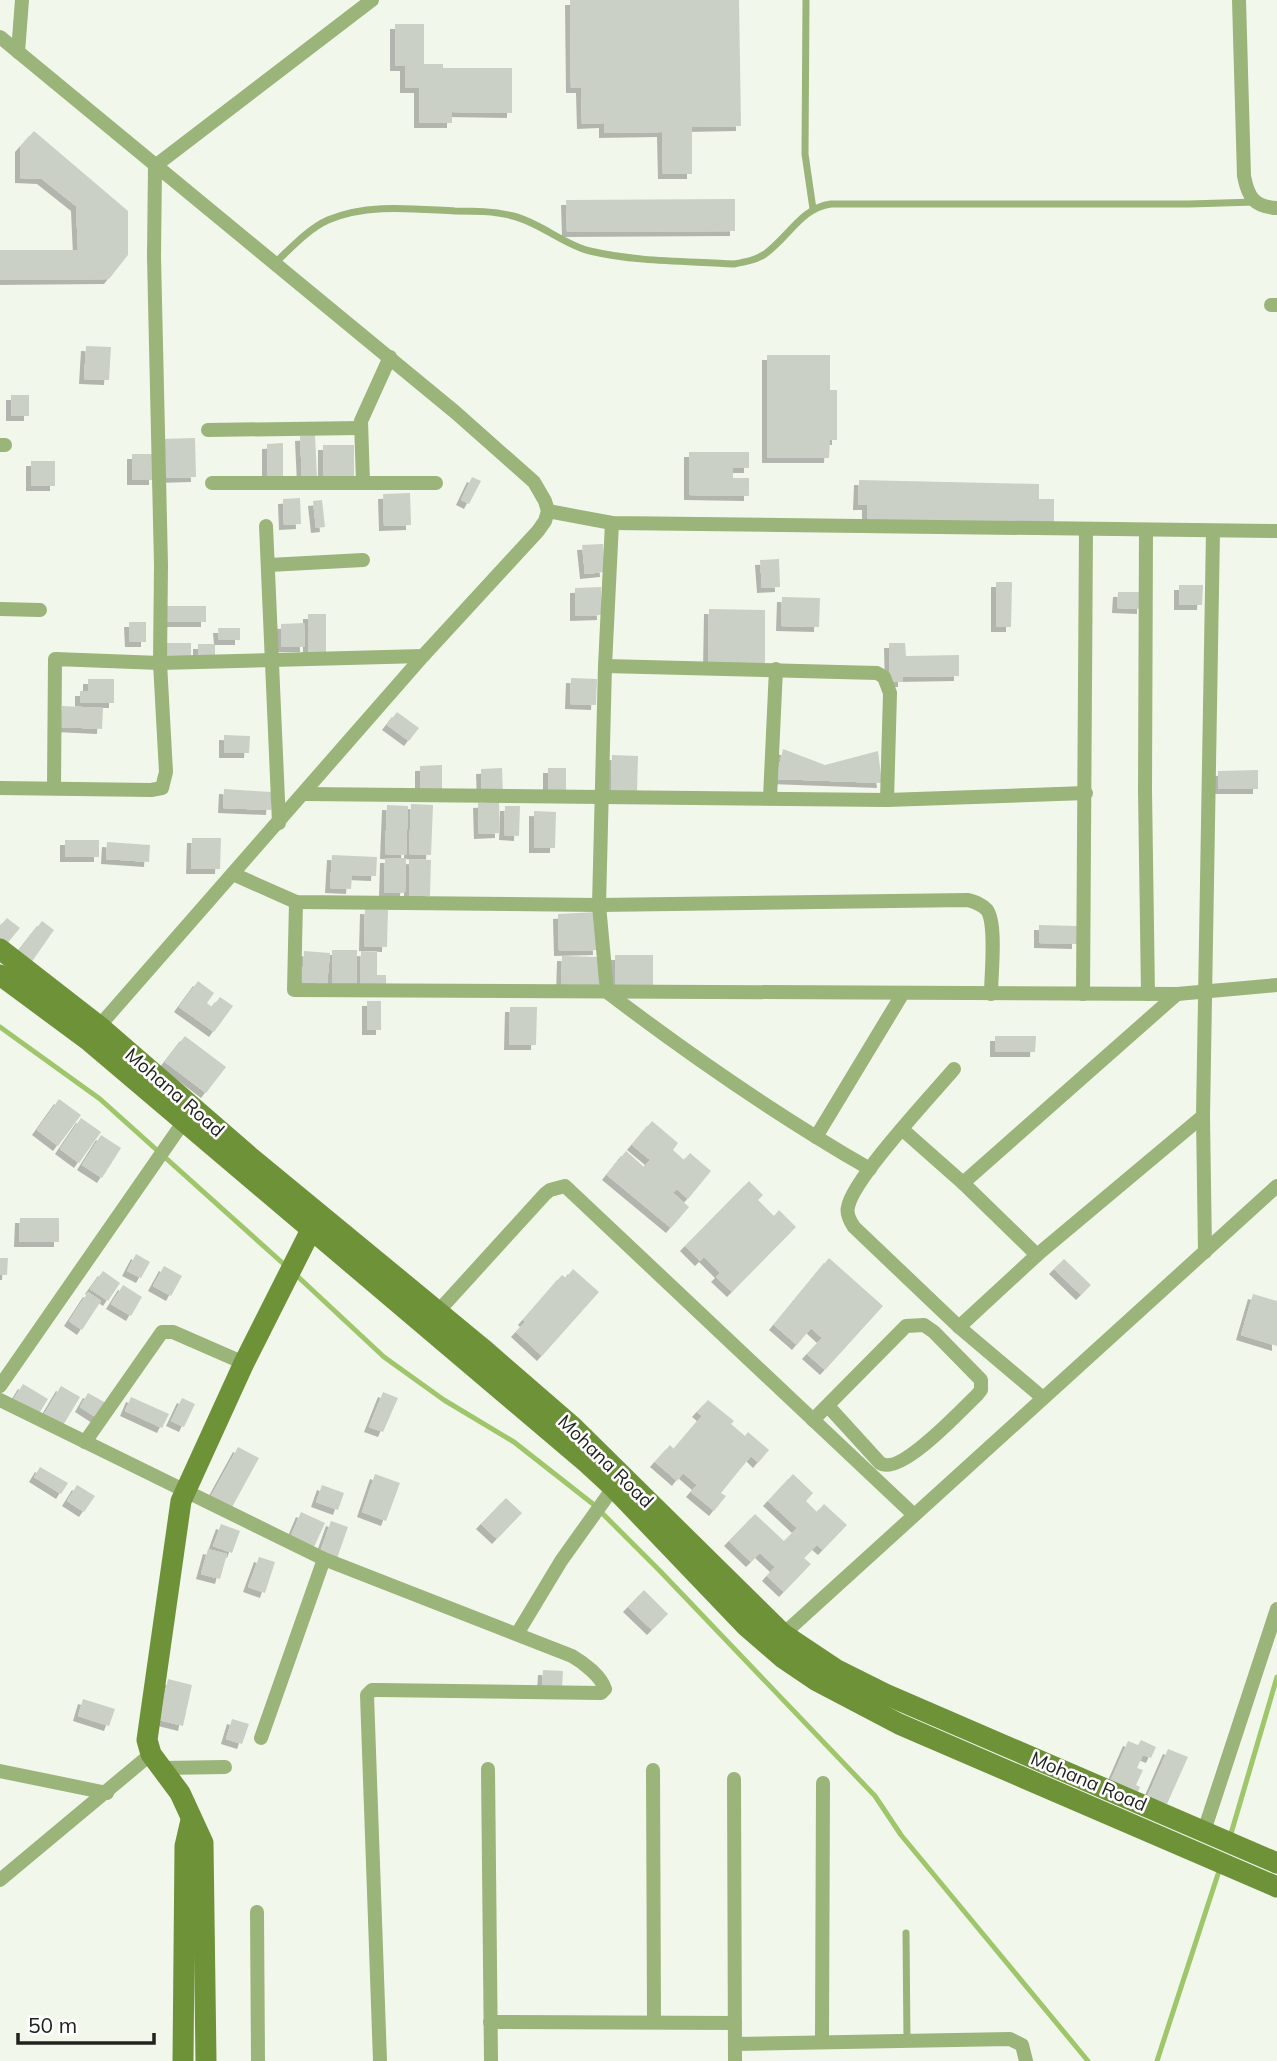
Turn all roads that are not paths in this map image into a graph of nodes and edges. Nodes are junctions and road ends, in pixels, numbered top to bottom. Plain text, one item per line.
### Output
1 (22, 0) edge
2 (372, 0) edge
3 (806, 0) edge
4 (1239, 0) edge
5 (0, 37) edge
6 (18, 51) junction
7 (155, 166) junction
8 (1255, 202) junction
9 (1277, 208) edge
10 (813, 209) junction
11 (275, 264) junction
12 (390, 357) junction
13 (360, 428) junction
14 (208, 430) dead end
15 (212, 483) dead end
16 (363, 483) junction
17 (436, 483) dead end
18 (548, 512) junction
19 (612, 523) junction
20 (266, 526) dead end
21 (1086, 529) junction
22 (1146, 530) junction
23 (1213, 531) junction
24 (1277, 531) edge
25 (363, 560) dead end
26 (269, 565) junction
27 (0, 609) edge
28 (40, 610) dead end
29 (423, 656) junction
30 (272, 662) junction
31 (160, 663) junction
32 (605, 666) junction
33 (776, 669) junction
34 (54, 788) junction
35 (0, 789) edge
36 (1086, 793) junction
37 (304, 794) junction
38 (601, 797) junction
39 (770, 798) junction
40 (887, 800) junction
41 (279, 823) junction
42 (233, 874) junction
43 (296, 902) junction
44 (599, 905) junction
45 (0, 949) edge
46 (0, 975) edge
47 (1277, 985) edge
48 (1206, 991) junction
49 (607, 992) junction
50 (903, 993) junction
51 (991, 994) junction
52 (1083, 994) junction
53 (1147, 994) junction
54 (1177, 994) junction
55 (93, 1033) junction
56 (954, 1069) dead end
57 (188, 1115) junction
58 (1203, 1116) junction
59 (903, 1130) junction
60 (816, 1137) junction
61 (870, 1168) junction
62 (964, 1183) junction
63 (1277, 1186) edge
64 (315, 1222) junction
65 (1205, 1252) junction
66 (1037, 1255) junction
67 (431, 1319) junction
68 (959, 1327) junction
69 (244, 1363) junction
70 (0, 1386) edge
71 (1042, 1398) junction
72 (0, 1400) edge
73 (828, 1406) junction
74 (813, 1420) junction
75 (86, 1442) junction
76 (613, 1487) junction
77 (184, 1492) junction
78 (913, 1514) junction
79 (324, 1559) junction
80 (1277, 1609) edge
81 (517, 1634) junction
82 (776, 1641) junction
83 (261, 1738) dead end
84 (157, 1761) junction
85 (225, 1767) dead end
86 (488, 1769) dead end
87 (653, 1770) dead end
88 (0, 1771) edge
89 (734, 1779) dead end
90 (823, 1783) dead end
91 (107, 1793) junction
92 (191, 1820) junction
93 (1204, 1831) junction
94 (1277, 1863) edge
95 (0, 1880) edge
96 (1277, 1887) edge
97 (257, 1912) dead end
98 (906, 1933) dead end
99 (490, 2022) junction
100 (654, 2022) junction
101 (735, 2023) junction
102 (907, 2040) junction
103 (822, 2041) junction
104 (736, 2044) junction
105 (184, 2061) edge
106 (206, 2061) edge
107 (258, 2061) edge
108 (380, 2061) edge
109 (491, 2061) edge
110 (735, 2061) edge
111 (1026, 2061) edge

1 - 6 street
2 - 7 street
3 - 10 lane
4 - 8 street
5 - 6 street
6 - 7 street
7 - 11 street
7 - 31 street
8 - 9 street
8 - 10 lane
10 - 11 lane
11 - 12 street
12 - 13 street
12 - 18 street
13 - 14 street
13 - 16 street
15 - 16 street
16 - 17 street
18 - 19 street
18 - 29 street
19 - 21 street
19 - 32 street
20 - 26 street
21 - 22 street
21 - 36 street
22 - 23 street
22 - 53 street
23 - 24 street
23 - 48 street
25 - 26 street
26 - 30 street
27 - 28 street
29 - 30 street
29 - 37 street
30 - 31 street
30 - 41 street
31 - 34 street
31 - 34 street
32 - 33 street
32 - 38 street
33 - 39 street
33 - 40 street
34 - 35 street
36 - 40 street
36 - 52 street
37 - 38 street
37 - 41 street
38 - 39 street
38 - 44 street
39 - 40 street
41 - 42 street
42 - 43 street
42 - 55 street
43 - 44 street
43 - 49 street
44 - 49 street
44 - 51 street
45 - 55 street, Mohana Road
46 - 55 street, Mohana Road
47 - 48 street
48 - 54 street
48 - 58 street
49 - 50 street
49 - 60 street
50 - 51 street
50 - 60 street
51 - 52 street
52 - 53 street
53 - 54 street
54 - 62 street
55 - 57 street, Mohana Road
56 - 59 street
57 - 64 street, Mohana Road
57 - 70 street
58 - 65 street
58 - 66 street
59 - 61 street
59 - 62 street
60 - 61 street
61 - 68 street
62 - 66 street
63 - 65 street
64 - 67 street, Mohana Road
64 - 69 street
65 - 71 street
66 - 68 street
67 - 74 street
67 - 76 street, Mohana Road
68 - 71 street
69 - 75 street
69 - 77 street
71 - 78 street
72 - 75 street
73 - 73 street
73 - 74 street
74 - 78 street
75 - 77 street
76 - 81 street
76 - 82 street, Mohana Road
77 - 79 street
77 - 84 street
78 - 82 street
79 - 81 street
79 - 83 street
80 - 93 street
81 - 108 street
82 - 93 street, Mohana Road
82 - 96 street, Mohana Road
84 - 85 street
84 - 91 street
84 - 92 street
86 - 99 street
87 - 100 street
88 - 91 street
89 - 101 street
90 - 103 street
91 - 95 street
92 - 105 street
92 - 106 street
93 - 94 street, Mohana Road
97 - 107 street
98 - 102 lane
99 - 100 street
99 - 109 street
100 - 101 street
101 - 104 street
102 - 103 street
102 - 111 street
103 - 104 street
104 - 110 street

